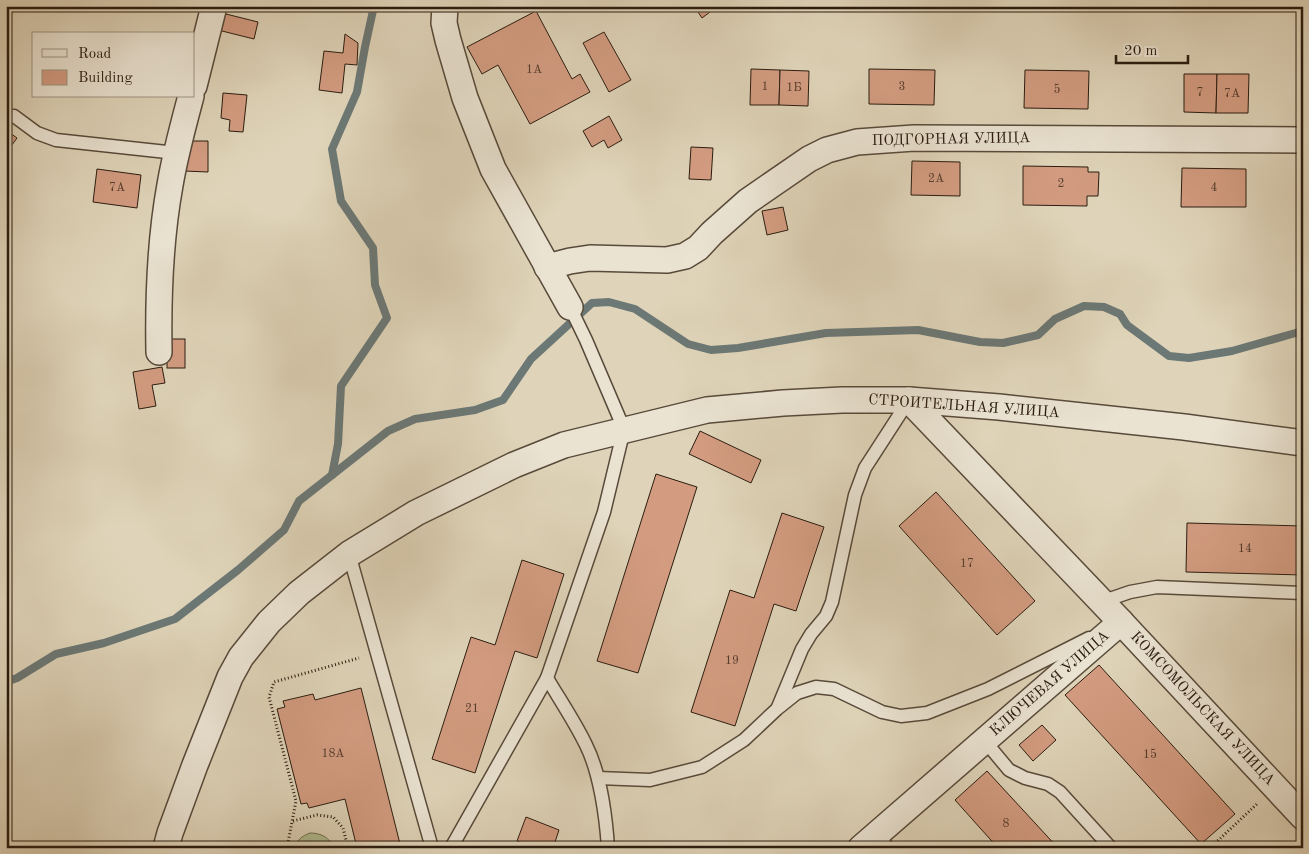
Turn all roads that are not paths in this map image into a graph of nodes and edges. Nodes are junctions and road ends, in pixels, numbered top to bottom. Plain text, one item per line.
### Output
1 (214, 6) edge
2 (445, 6) edge
3 (195, 82) edge
4 (190, 98) edge
5 (14, 116) dead end
6 (1303, 140) edge
7 (176, 153) junction
8 (547, 267) junction
9 (570, 307) joint
10 (160, 352) dead end
11 (910, 400) junction
12 (624, 429) junction
13 (1303, 443) edge
14 (349, 554) junction
15 (1303, 593) edge
16 (1102, 602) junction
17 (1121, 622) junction
18 (547, 678) junction
19 (778, 709) junction
20 (984, 740) junction
21 (598, 778) junction
22 (1303, 817) edge
23 (875, 843) edge
24 (166, 848) edge
25 (432, 848) edge
26 (451, 848) edge
27 (608, 848) edge
28 (1111, 848) edge

1 - 3 street
2 - 8 street
4 - 7 street
5 - 7 lane
6 - 8 street, ПОДГОРНАЯ УЛИЦА
7 - 10 street
8 - 9 street
9 - 12 lane
11 - 12 street, СТРОИТЕЛЬНАЯ УЛИЦА
11 - 13 street, СТРОИТЕЛЬНАЯ УЛИЦА
11 - 16 street, КЛЮЧЕВАЯ УЛИЦА
11 - 19 lane
12 - 14 street, СТРОИТЕЛЬНАЯ УЛИЦА
12 - 18 lane
14 - 24 street, СТРОИТЕЛЬНАЯ УЛИЦА
14 - 25 lane
15 - 16 lane
16 - 17 street, КЛЮЧЕВАЯ УЛИЦА
17 - 19 lane
17 - 20 street, КЛЮЧЕВАЯ УЛИЦА
17 - 22 street, КОМСОМОЛЬСКАЯ УЛИЦА
18 - 21 lane
18 - 26 lane
19 - 21 lane
20 - 23 street, КЛЮЧЕВАЯ УЛИЦА
20 - 28 lane
21 - 27 lane

